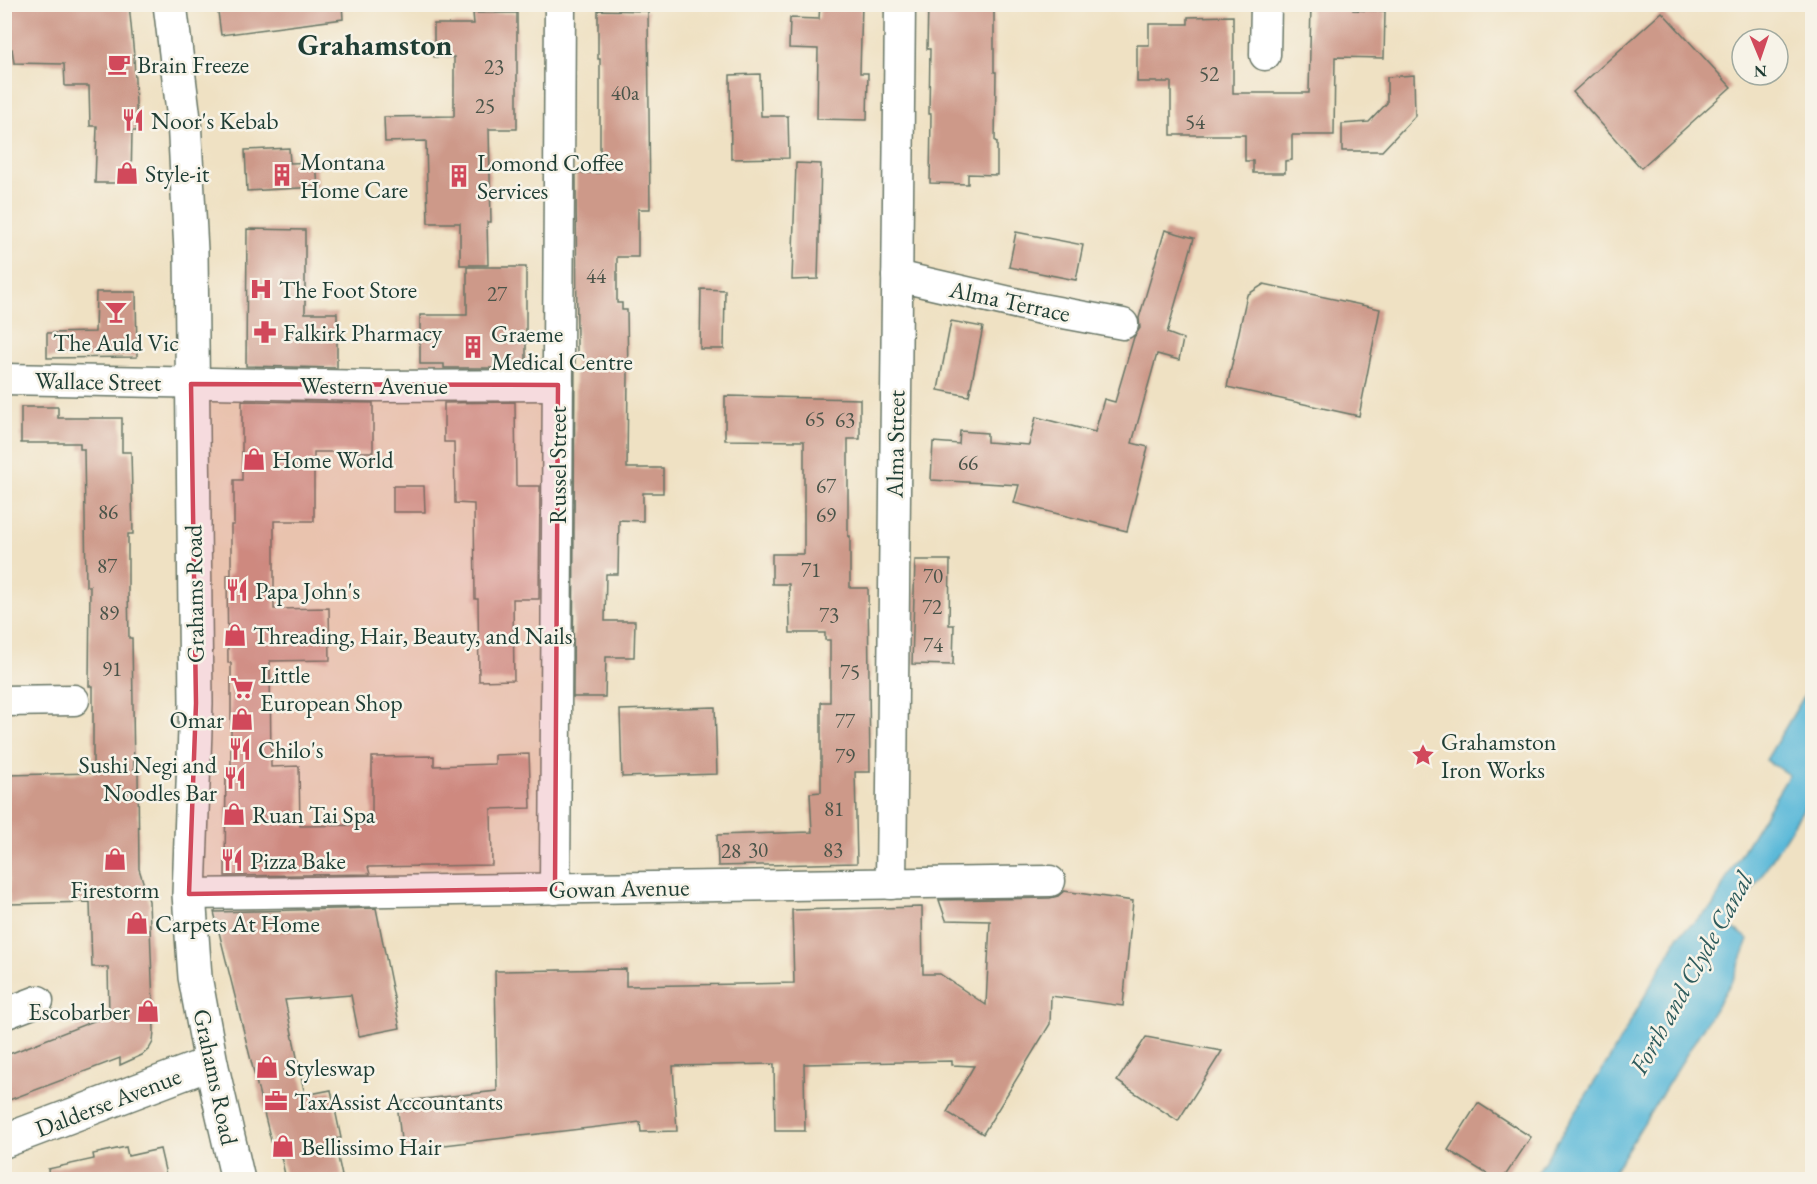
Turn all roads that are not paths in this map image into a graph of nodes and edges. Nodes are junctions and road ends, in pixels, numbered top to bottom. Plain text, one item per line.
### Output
1 (170, 4) edge
2 (560, 4) edge
3 (900, 4) edge
4 (1266, 4) edge
5 (1265, 55) dead end
6 (897, 276) junction
7 (1123, 324) dead end
8 (4, 379) edge
9 (191, 384) junction
10 (558, 385) junction
11 (74, 700) dead end
12 (4, 701) edge
13 (1050, 881) dead end
14 (891, 884) junction
15 (555, 889) junction
16 (189, 894) junction
17 (38, 1002) dead end
18 (4, 1014) edge
19 (211, 1063) junction
20 (4, 1141) edge
21 (238, 1179) edge

1 - 9 main road, Grahams Road
2 - 10 street, Russel Street
3 - 6 street, Alma Street
4 - 5 street
6 - 7 street, Alma Terrace
6 - 14 street, Alma Street
8 - 9 street, Wallace Street
9 - 10 street, Western Avenue
9 - 16 main road, Grahams Road
10 - 15 street, Russel Street
11 - 12 street
13 - 14 street, Gowan Avenue
14 - 15 street, Gowan Avenue
15 - 16 street, Gowan Avenue
16 - 19 main road, Grahams Road
17 - 18 street
19 - 20 main road, Dalderse Avenue
19 - 21 main road, Grahams Road

